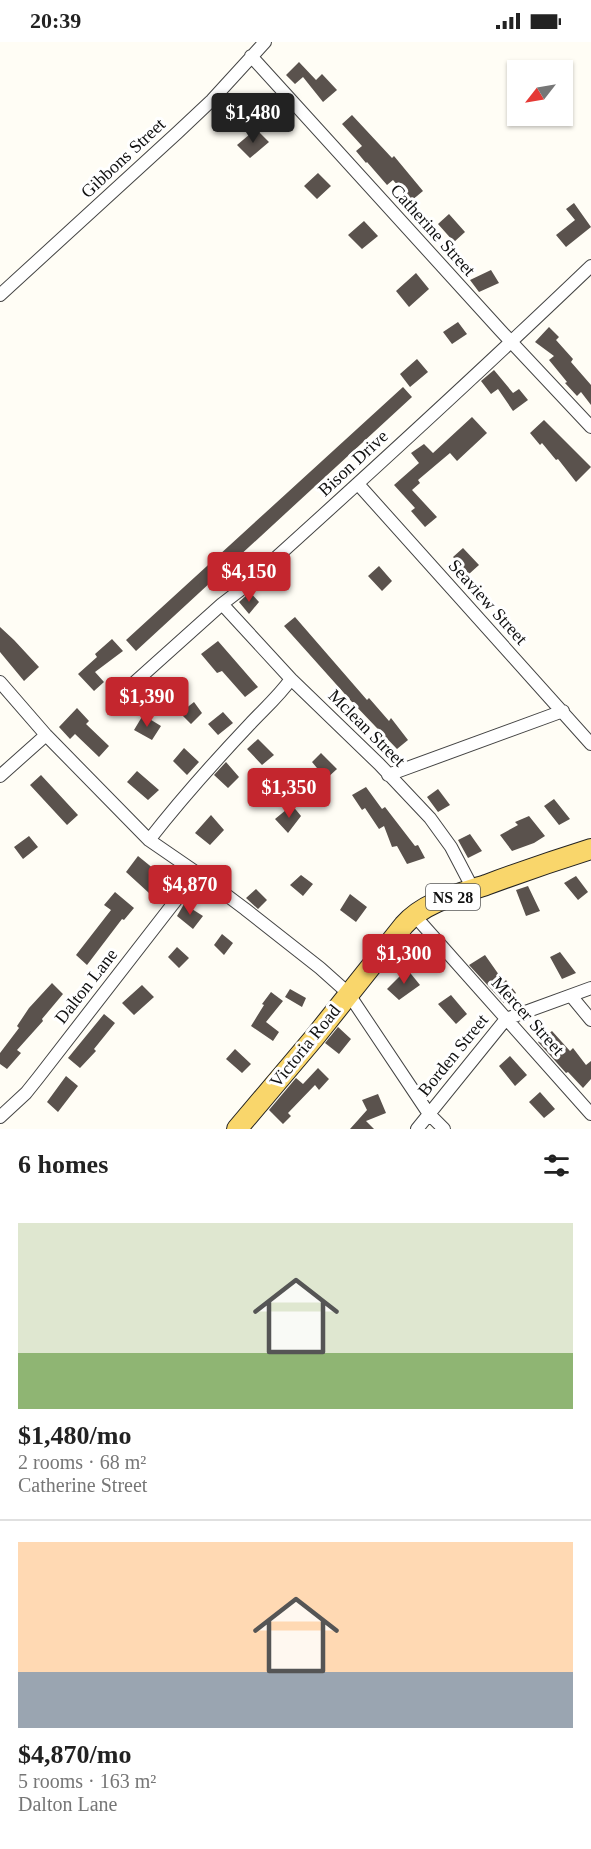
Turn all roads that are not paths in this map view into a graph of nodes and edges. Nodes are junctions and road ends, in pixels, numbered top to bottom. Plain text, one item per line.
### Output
1 (265, 42) edge
2 (251, 56) junction
3 (591, 266) edge
4 (0, 295) edge
5 (511, 342) junction
6 (591, 427) edge
7 (358, 484) junction
8 (222, 604) junction
9 (291, 679) junction
10 (0, 682) edge
11 (135, 682) dead end
12 (563, 711) junction
13 (46, 735) junction
14 (591, 744) edge
15 (388, 775) junction
16 (0, 776) edge
17 (149, 840) junction
18 (591, 849) edge
19 (197, 873) junction
20 (473, 889) junction
21 (414, 915) junction
22 (591, 988) edge
23 (348, 993) junction
24 (572, 997) junction
25 (506, 1019) junction
26 (591, 1020) edge
27 (429, 1114) junction
28 (591, 1114) edge
29 (0, 1118) edge
30 (237, 1129) edge
31 (417, 1129) edge
32 (444, 1129) edge

1 - 2 street, Gibbons Street
2 - 4 street, Gibbons Street
2 - 5 street, Catherine Street
3 - 5 street, Bison Drive
5 - 6 street, Catherine Street
5 - 7 street, Bison Drive
7 - 8 street, Bison Drive
7 - 12 street, Seaview Street
8 - 9 street, Mclean Street
8 - 11 street, Bison Drive
9 - 15 street, Mclean Street
9 - 17 street
10 - 13 street
12 - 14 street, Seaview Street
12 - 15 street
13 - 16 street
13 - 17 street
15 - 20 street, Mclean Street
17 - 19 street
18 - 20 main road, Victoria Road / NS 28
19 - 23 street
19 - 29 street, Dalton Lane
20 - 21 main road, Victoria Road / NS 28
21 - 23 main road, Victoria Road / NS 28
21 - 25 street, Mercer Street
22 - 24 street, Borden Street
23 - 27 street
23 - 30 main road, Victoria Road / NS 28
24 - 25 street, Borden Street
24 - 26 street
25 - 27 street, Borden Street
25 - 28 street, Mercer Street
27 - 31 street, Borden Street
27 - 32 street

